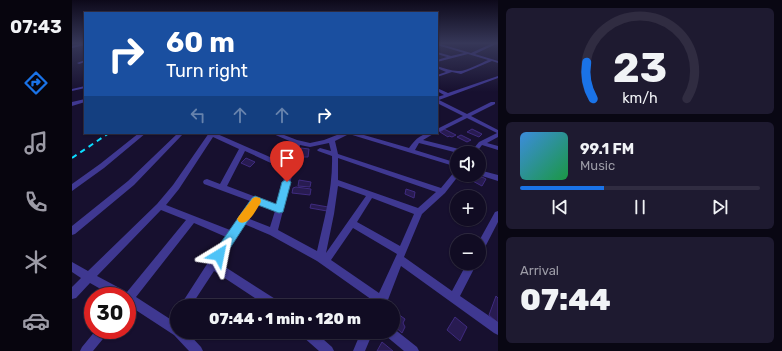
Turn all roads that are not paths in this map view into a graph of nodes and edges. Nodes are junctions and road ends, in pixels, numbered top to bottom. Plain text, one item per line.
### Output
1 (492, 60) joint
2 (84, 61) edge
3 (498, 62) edge
4 (79, 63) dead end
5 (438, 67) edge
6 (450, 72) junction
7 (438, 76) edge
8 (498, 77) edge
9 (84, 87) edge
10 (72, 90) edge
11 (438, 90) edge
12 (448, 95) junction
13 (84, 100) edge
14 (438, 100) edge
15 (438, 101) edge
16 (493, 103) dead end
17 (72, 104) edge
18 (466, 116) junction
19 (438, 130) edge
20 (498, 132) edge
21 (142, 134) edge
22 (180, 134) edge
23 (211, 134) edge
24 (214, 134) edge
25 (276, 134) edge
26 (345, 134) edge
27 (354, 134) edge
28 (430, 134) edge
29 (498, 135) edge
30 (332, 140) junction
31 (417, 141) junction
32 (297, 144) junction
33 (481, 144) joint
34 (243, 148) junction
35 (498, 148) edge
36 (450, 149) edge
37 (320, 150) dead end
38 (411, 151) junction
39 (336, 155) junction
40 (450, 162) edge
41 (290, 169) junction
42 (486, 174) edge
43 (498, 178) edge
44 (450, 181) edge
45 (207, 182) dead end
46 (336, 182) junction
47 (72, 188) edge
48 (222, 188) junction
49 (442, 191) junction
50 (371, 194) junction
51 (255, 200) junction
52 (160, 206) junction
53 (279, 209) junction
54 (419, 212) junction
55 (498, 214) edge
56 (192, 219) junction
57 (242, 220) junction
58 (352, 223) junction
59 (72, 231) edge
60 (273, 232) junction
61 (232, 236) junction
62 (486, 237) edge
63 (401, 256) junction
64 (323, 260) junction
65 (212, 264) junction
66 (72, 267) edge
67 (468, 270) edge
68 (89, 277) junction
69 (107, 287) edge
70 (135, 287) edge
71 (72, 294) edge
72 (454, 298) junction
73 (190, 299) edge
74 (265, 299) edge
75 (374, 299) edge
76 (383, 299) edge
77 (136, 304) edge
78 (170, 323) edge
79 (498, 329) edge
80 (96, 339) edge
81 (187, 339) edge
82 (314, 339) edge
83 (364, 339) edge
84 (398, 339) edge
85 (86, 351) edge
86 (197, 351) edge
87 (328, 351) edge
88 (359, 351) edge
89 (413, 351) edge

1 - 3 street
1 - 6 street
2 - 4 street
5 - 6 street
6 - 7 street
8 - 12 street
9 - 10 street
11 - 12 street
12 - 14 street
13 - 17 street
15 - 18 street
16 - 18 street
18 - 19 street
18 - 20 street
21 - 47 street
22 - 59 street
23 - 52 street
24 - 34 street
25 - 32 street
26 - 30 street
27 - 38 street
28 - 31 street
29 - 33 street
30 - 32 street
30 - 39 street
31 - 36 street
31 - 38 street
32 - 41 street
33 - 35 street
34 - 41 street
34 - 48 street
37 - 39 street
38 - 40 street
39 - 46 street
39 - 49 street
41 - 53 street
42 - 43 street
44 - 49 street
45 - 48 street
46 - 50 street
46 - 64 street
48 - 51 street
49 - 54 street
50 - 54 street
50 - 58 street
51 - 53 street
51 - 57 street
52 - 56 street
52 - 68 street
53 - 60 street
54 - 63 street
55 - 62 street
56 - 61 street
56 - 70 street
57 - 60 street
57 - 61 street
58 - 63 street
58 - 64 street
60 - 64 street
61 - 65 street
63 - 72 street
63 - 76 street
64 - 75 street
65 - 73 street
65 - 74 street
66 - 68 street
67 - 72 street
68 - 69 street
68 - 71 street
72 - 79 street
77 - 78 street
80 - 85 street
81 - 86 street
82 - 87 street
83 - 88 street
84 - 89 street

